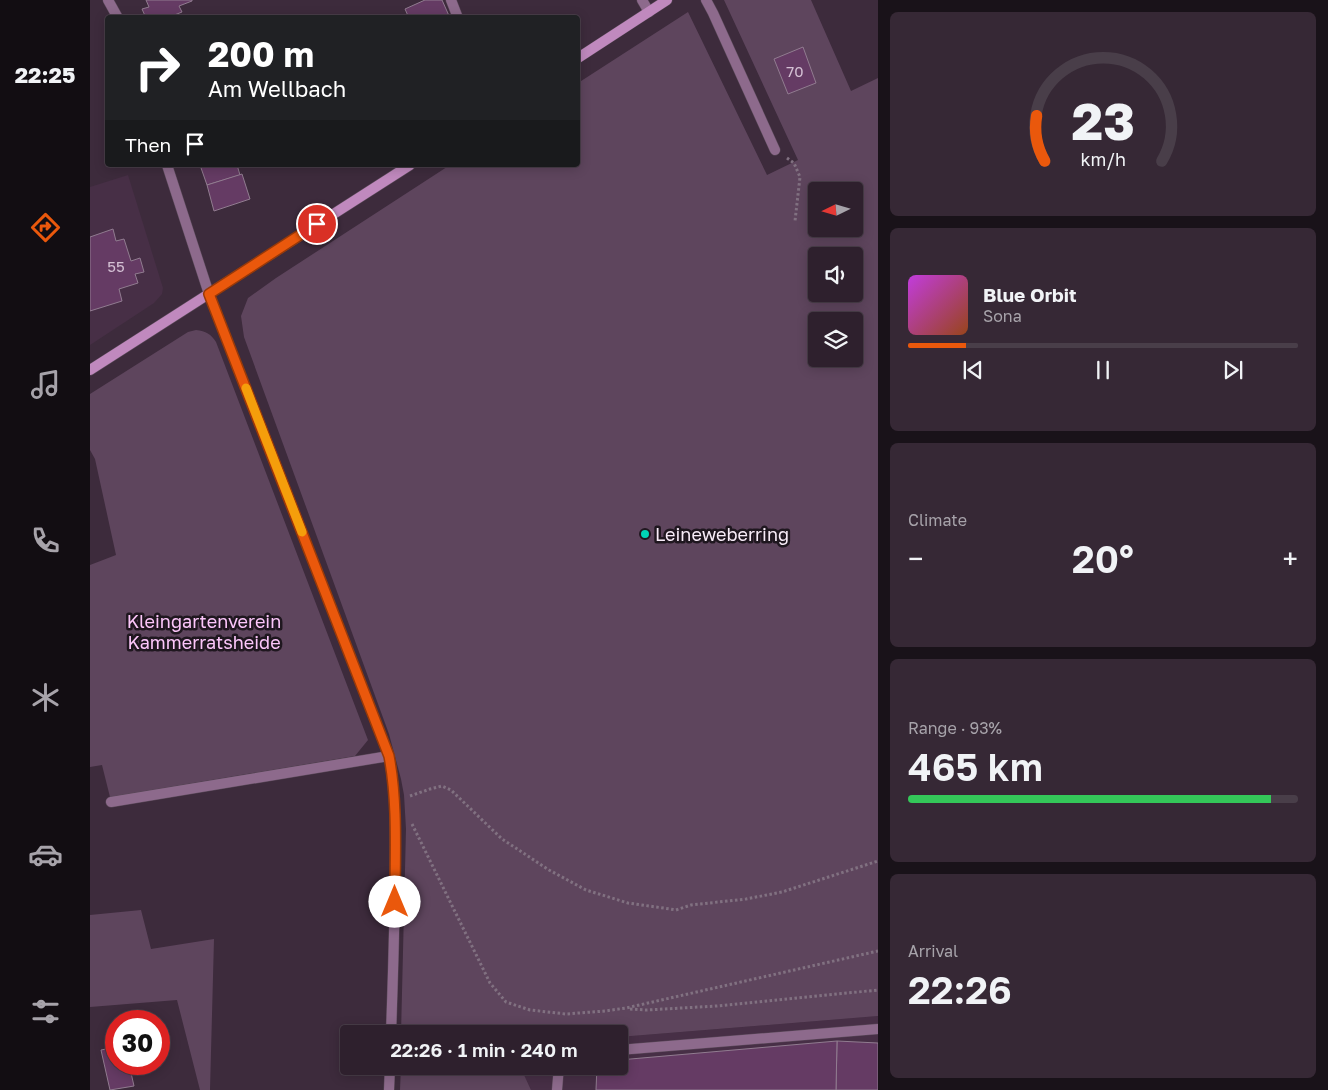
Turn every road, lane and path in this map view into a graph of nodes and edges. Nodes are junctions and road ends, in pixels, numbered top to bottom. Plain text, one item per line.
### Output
1 (108, 0) edge
2 (451, 0) edge
3 (642, 0) edge
4 (667, 0) edge
5 (706, 0) edge
6 (649, 12) junction
7 (116, 15) edge
8 (457, 15) edge
9 (580, 57) edge
10 (775, 150) joint
11 (168, 167) edge
12 (407, 167) edge
13 (795, 221) dead end
14 (209, 294) junction
15 (90, 370) edge
16 (389, 756) junction
17 (395, 801) junction
18 (112, 802) dead end
19 (411, 823) dead end
20 (878, 861) edge
21 (878, 951) edge
22 (878, 990) edge
23 (626, 1008) junction
24 (391, 1025) edge
25 (878, 1029) edge
26 (628, 1049) edge
27 (390, 1075) edge
28 (558, 1075) edge
29 (389, 1090) edge
30 (557, 1090) edge

1 - 7 street
2 - 8 street
3 - 6 street
4 - 6 main road
5 - 10 street
6 - 9 main road
10 - 13 path
11 - 14 street
12 - 14 main road
14 - 15 main road
14 - 16 street
16 - 17 street
16 - 18 street
17 - 20 path
17 - 24 street
19 - 23 path
21 - 23 path
22 - 23 path
25 - 26 street
27 - 29 street
28 - 30 street

